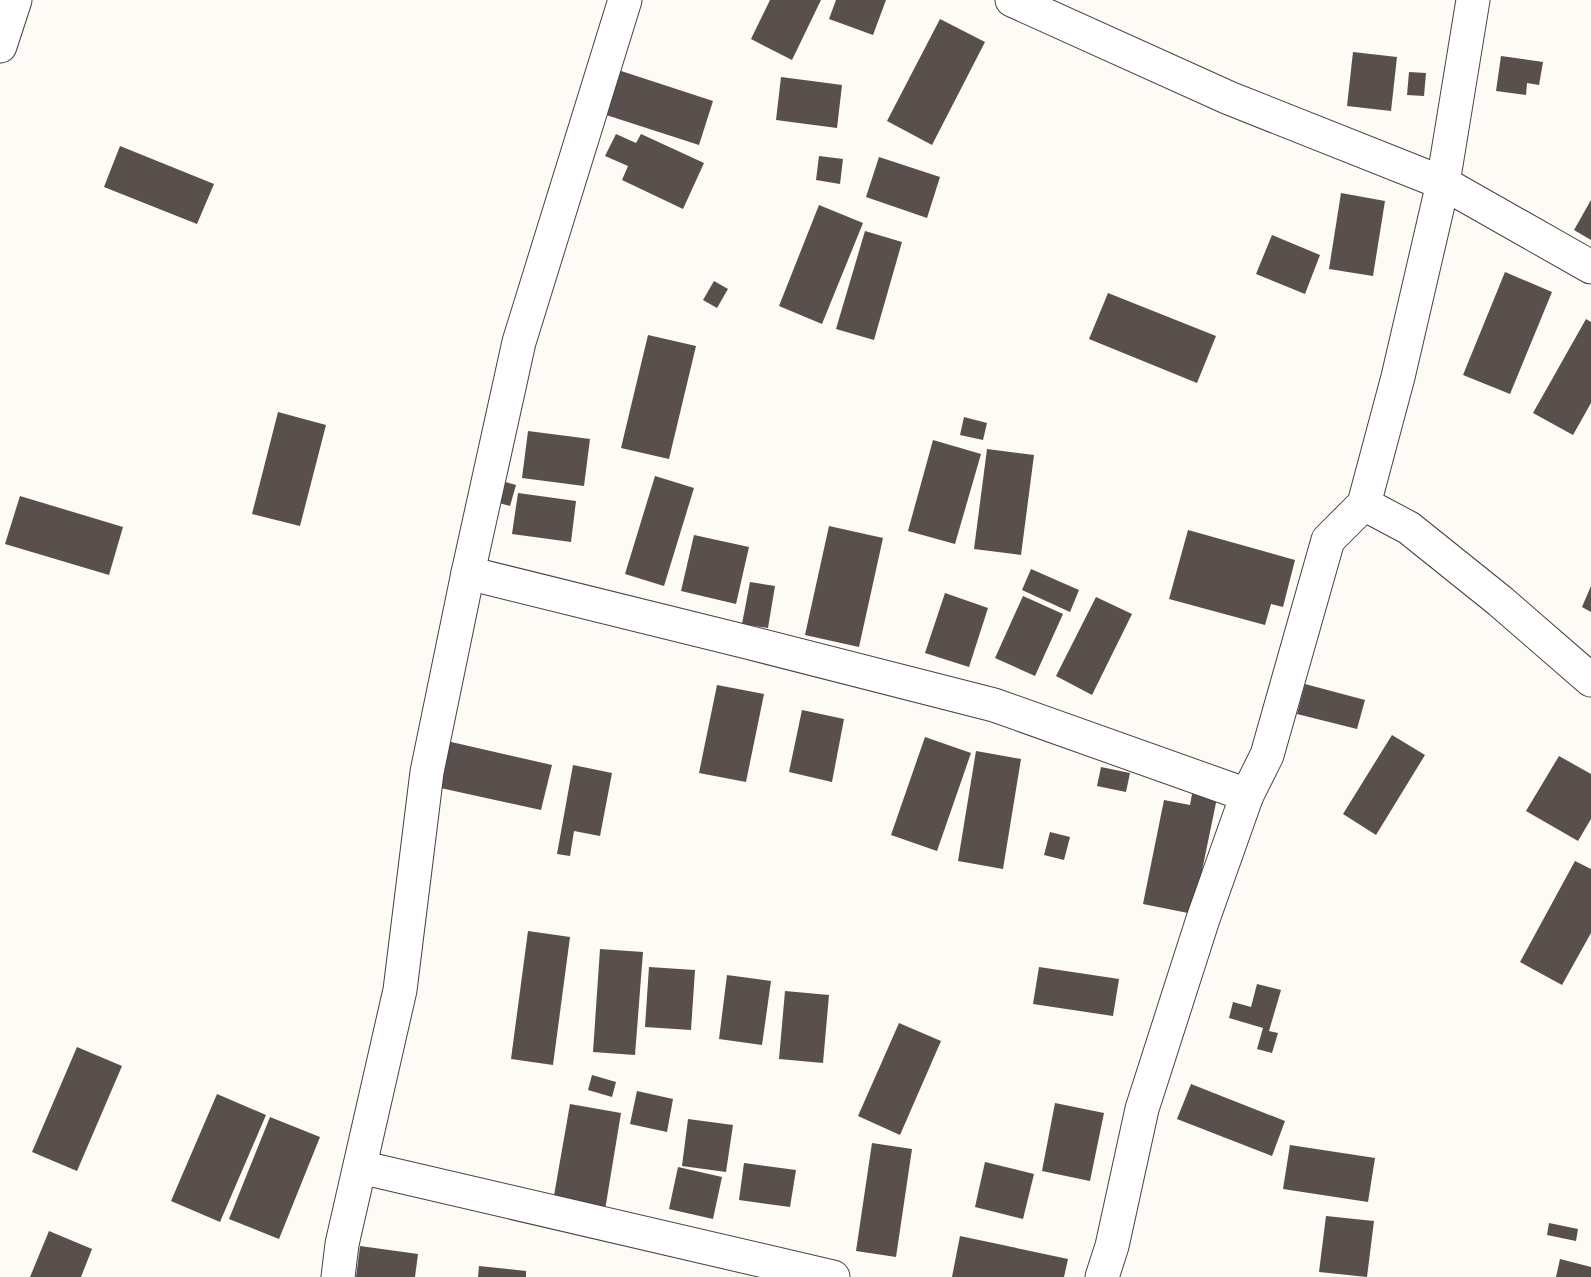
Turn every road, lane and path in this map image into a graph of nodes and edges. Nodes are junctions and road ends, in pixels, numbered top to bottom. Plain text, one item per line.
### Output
1 (15, 0) edge
2 (625, 0) edge
3 (1012, 0) edge
4 (1473, 0) edge
5 (0, 46) edge
6 (1443, 183) junction
7 (1591, 267) edge
8 (1364, 504) junction
9 (468, 573) junction
10 (1591, 680) edge
11 (1247, 795) junction
12 (360, 1167) junction
13 (338, 1277) edge
14 (833, 1277) edge
15 (1102, 1277) edge

1 - 5 street
2 - 9 street
3 - 6 street
4 - 6 street
6 - 7 street
6 - 8 street
8 - 10 street
8 - 11 street
9 - 11 street
9 - 12 street
11 - 15 street
12 - 13 street
12 - 14 street

